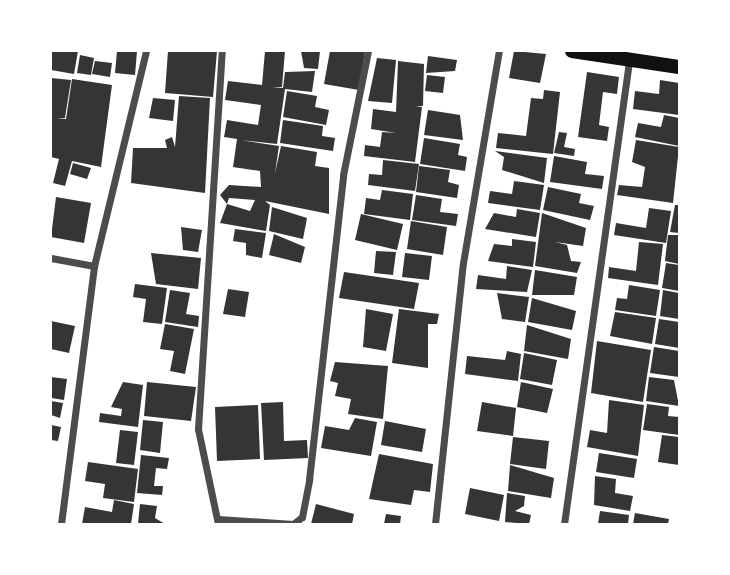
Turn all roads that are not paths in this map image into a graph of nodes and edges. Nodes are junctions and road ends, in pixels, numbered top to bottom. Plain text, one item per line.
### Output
1 (146, 51) edge
2 (222, 51) edge
3 (368, 51) edge
4 (499, 51) edge
5 (572, 51) edge
6 (607, 53) edge
7 (629, 59) junction
8 (679, 68) edge
9 (51, 258) edge
10 (94, 266) junction
11 (218, 522) edge
12 (61, 524) edge
13 (293, 524) edge
14 (435, 524) edge
15 (564, 524) edge

1 - 10 street
2 - 11 street
3 - 13 street
4 - 14 street
5 - 6 main road
6 - 7 main road
7 - 8 main road
7 - 15 street
9 - 10 street
10 - 12 street
11 - 13 street

